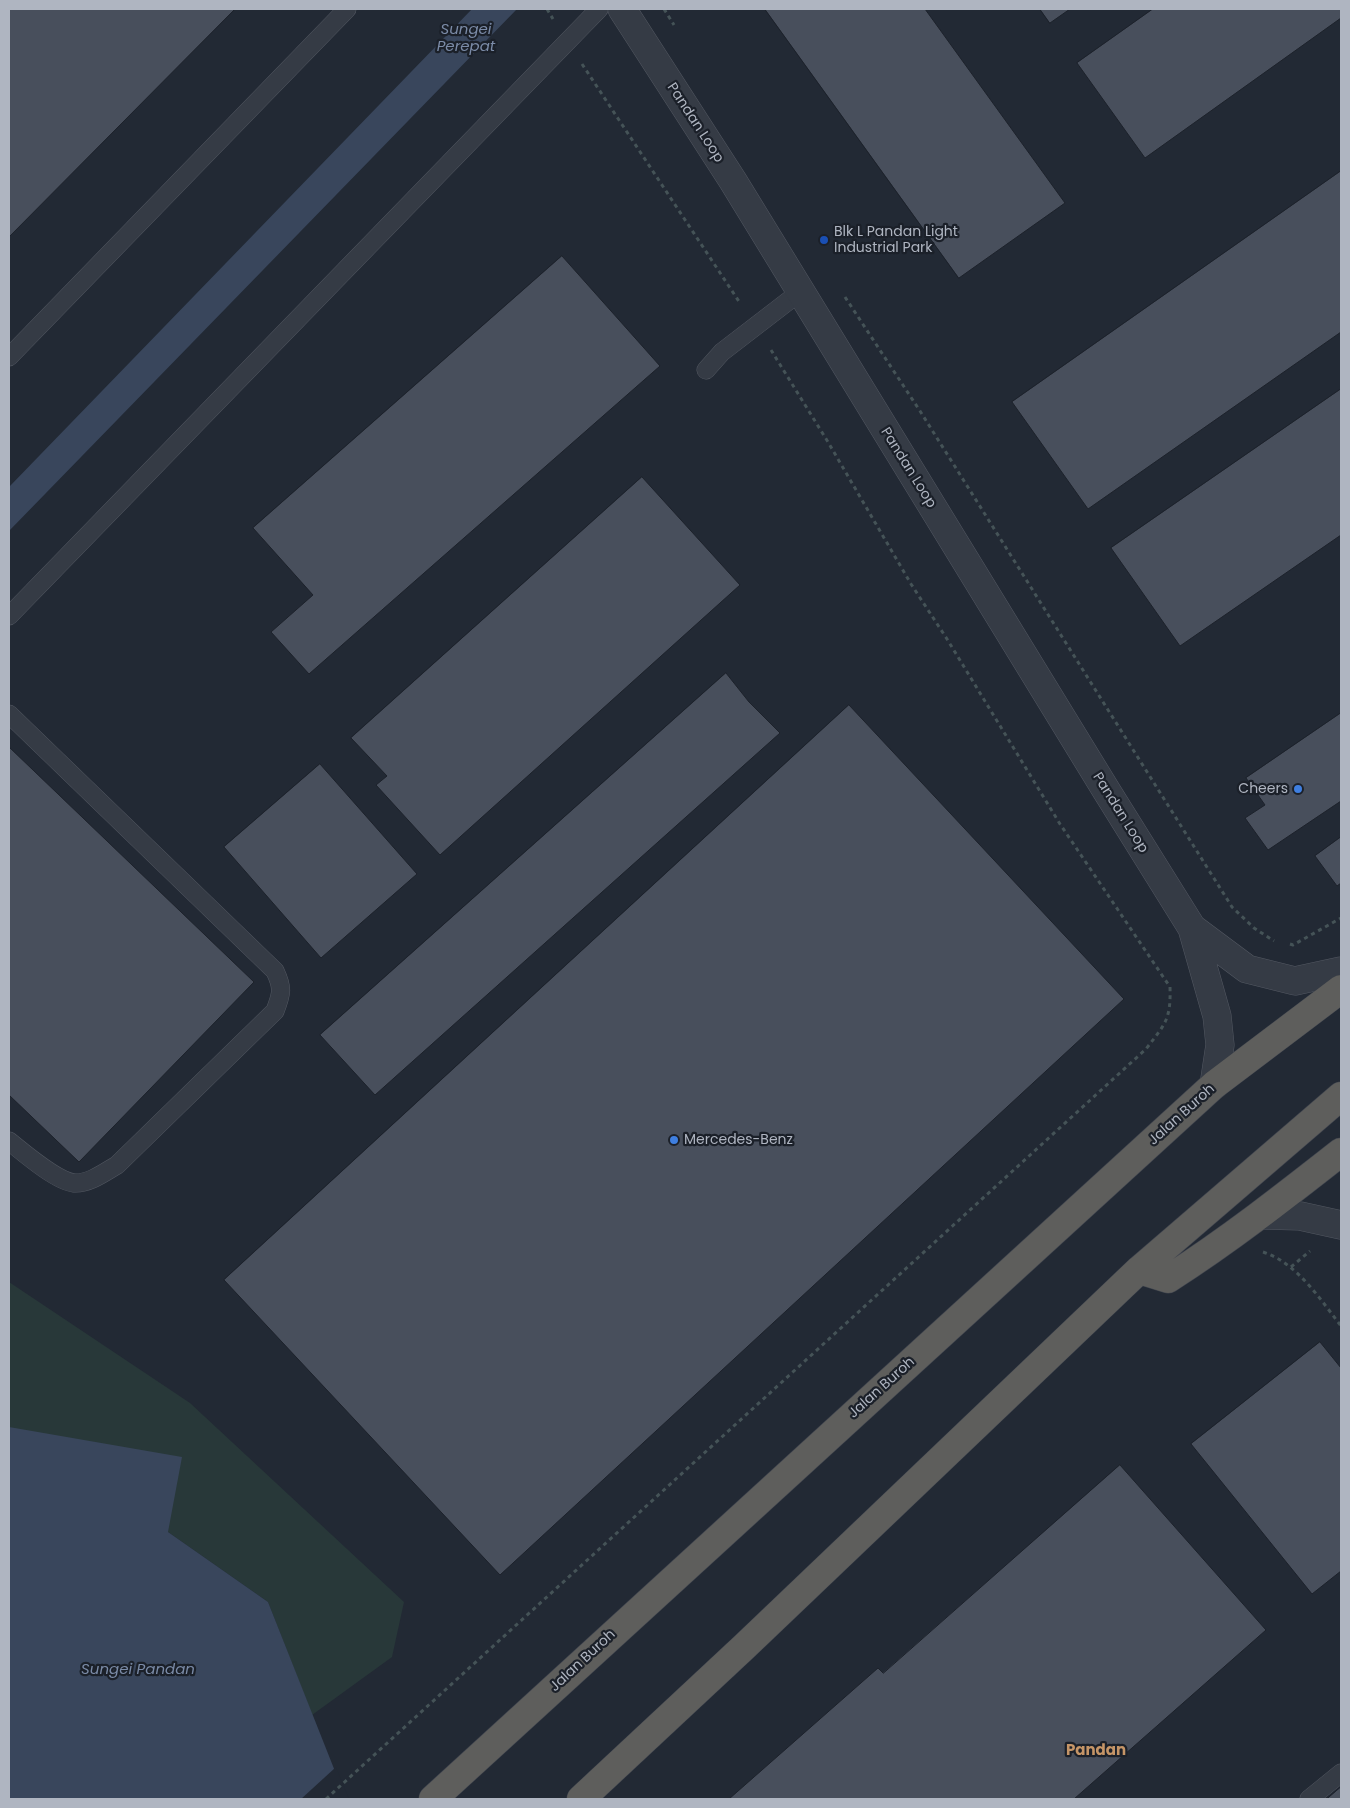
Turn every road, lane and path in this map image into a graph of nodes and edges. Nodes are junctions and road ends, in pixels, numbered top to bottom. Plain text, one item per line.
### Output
1 (347, 9) edge
2 (546, 9) edge
3 (599, 9) edge
4 (622, 9) edge
5 (664, 9) edge
6 (674, 25) dead end
7 (567, 42) junction
8 (800, 292) junction
9 (845, 296) dead end
10 (755, 326) junction
11 (9, 357) edge
12 (706, 370) dead end
13 (9, 616) edge
14 (9, 714) edge
15 (1341, 918) edge
16 (1192, 928) junction
17 (1275, 942) dead end
18 (1284, 943) dead end
19 (1341, 971) edge
20 (1341, 989) edge
21 (1214, 1085) junction
22 (1341, 1096) edge
23 (9, 1141) edge
24 (1341, 1152) edge
25 (1262, 1215) junction
26 (1341, 1225) edge
27 (1225, 1241) junction
28 (1139, 1270) junction
29 (1341, 1326) edge
30 (1341, 1772) edge
31 (326, 1799) edge
32 (433, 1799) edge
33 (581, 1799) edge
34 (1309, 1799) edge

1 - 11 lane
2 - 7 path
3 - 7 lane
4 - 8 street, Pandan Loop
5 - 6 path
7 - 10 path
7 - 13 lane
8 - 10 lane
8 - 16 street, Pandan Loop
9 - 17 path
10 - 12 lane
10 - 31 path
14 - 23 lane
15 - 18 path
16 - 19 street, Pandan Loop
16 - 21 street, Pandan Loop
20 - 21 highway, Jalan Buroh
21 - 32 highway, Jalan Buroh
22 - 28 highway
24 - 25 highway
25 - 26 street
25 - 27 highway
27 - 28 highway
27 - 29 path
28 - 33 highway
30 - 34 lane

